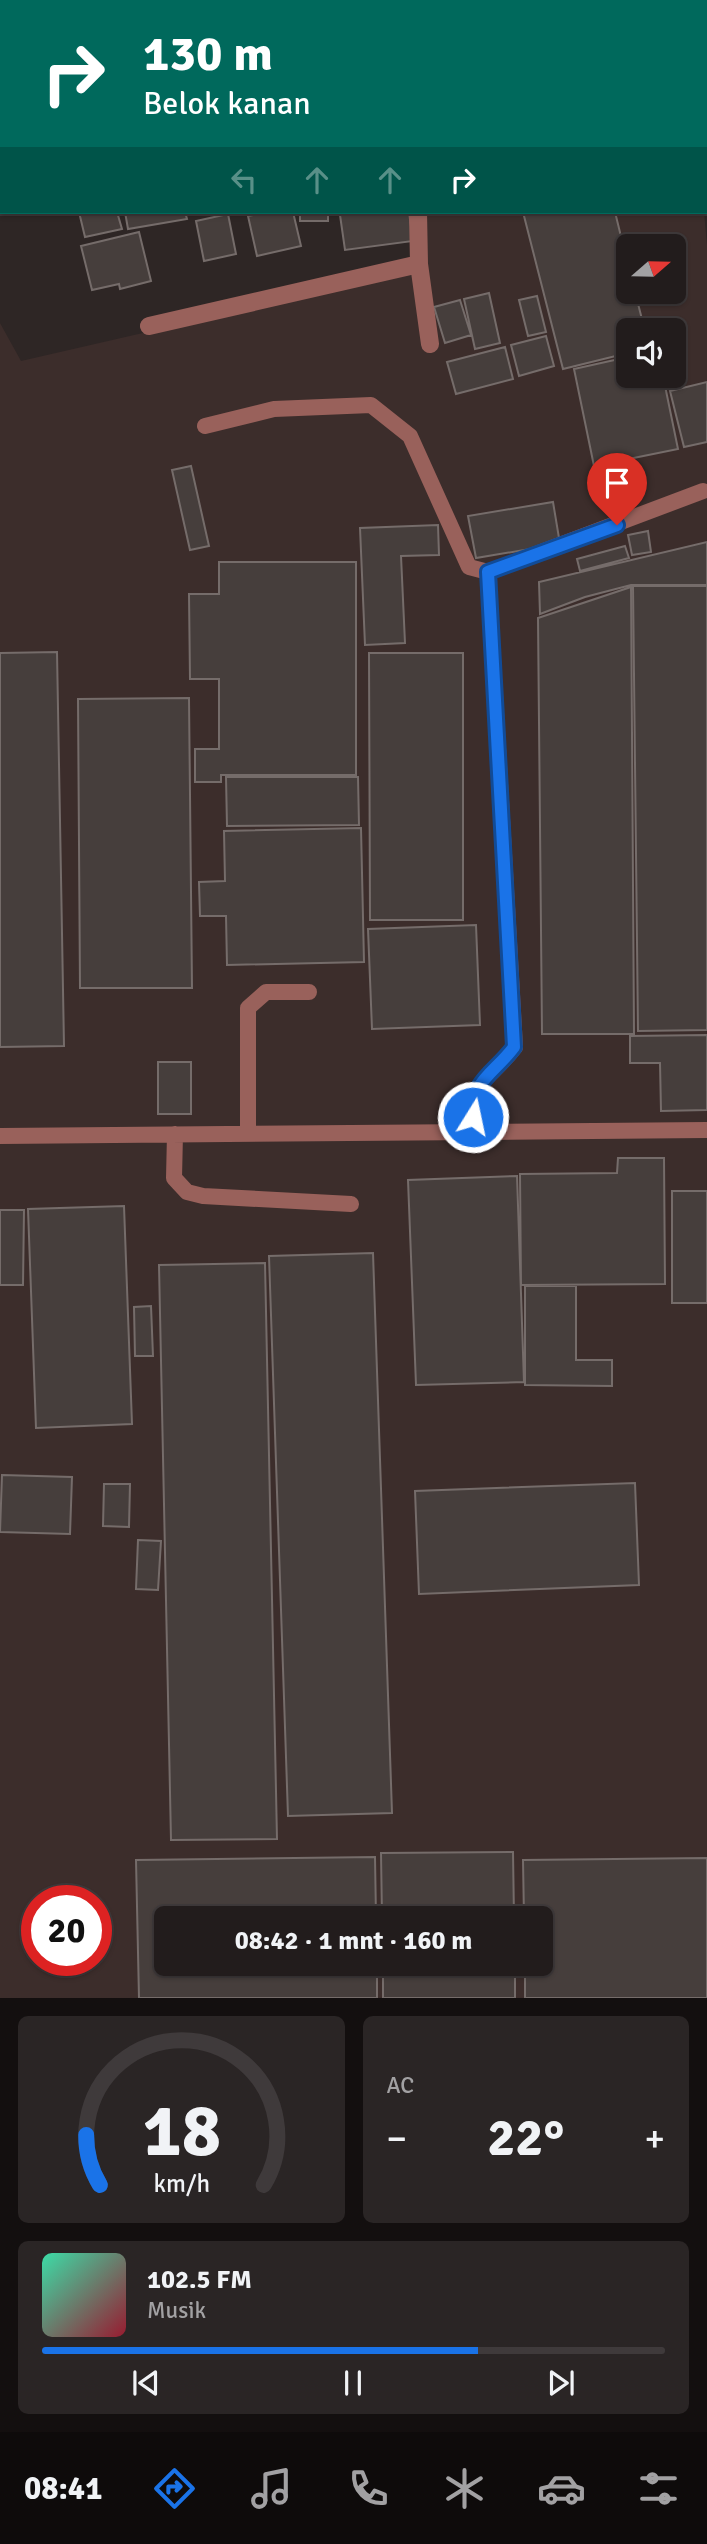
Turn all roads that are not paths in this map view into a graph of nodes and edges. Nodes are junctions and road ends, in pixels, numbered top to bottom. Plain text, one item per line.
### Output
1 (418, 214) edge
2 (419, 264) junction
3 (149, 326) dead end
4 (430, 344) dead end
5 (205, 426) dead end
6 (703, 491) dead end
7 (488, 572) junction
8 (309, 992) dead end
9 (707, 1130) edge
10 (474, 1132) junction
11 (175, 1134) junction
12 (248, 1134) junction
13 (0, 1136) edge
14 (351, 1204) dead end

1 - 2 street
2 - 3 street
2 - 4 street
5 - 7 lane
6 - 7 lane
7 - 10 lane
8 - 12 lane
9 - 10 lane
10 - 12 lane
11 - 12 lane
11 - 13 lane
11 - 14 lane

